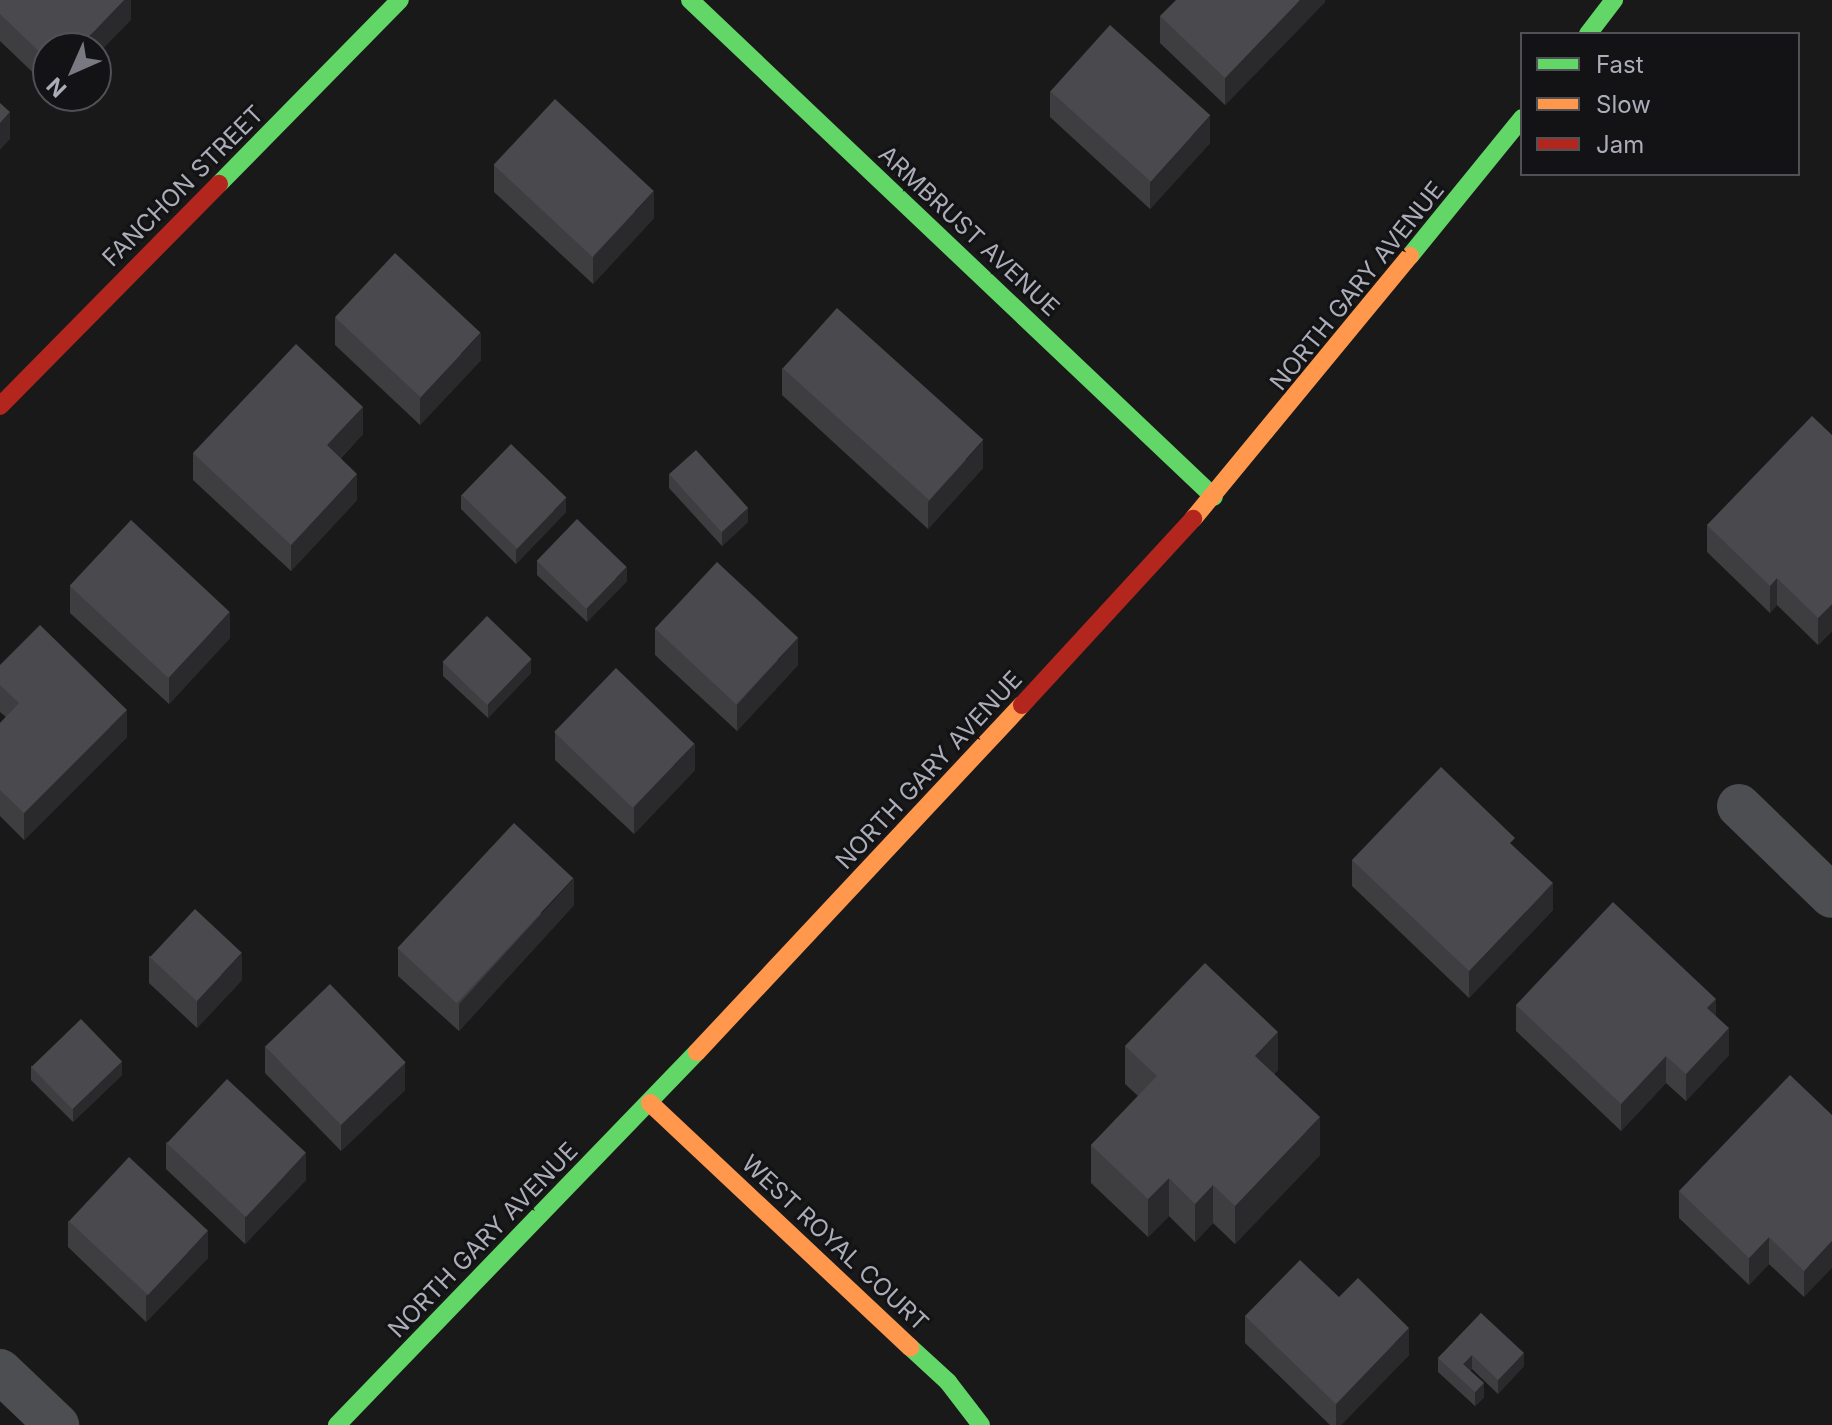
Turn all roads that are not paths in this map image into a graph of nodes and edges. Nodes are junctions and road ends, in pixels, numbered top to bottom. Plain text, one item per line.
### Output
1 (400, 0) edge
2 (690, 0) edge
3 (1614, 0) edge
4 (1590, 32) edge
5 (1520, 120) edge
6 (0, 406) edge
7 (1214, 497) junction
8 (1739, 806) dead end
9 (1832, 896) edge
10 (650, 1103) junction
11 (0, 1371) edge
12 (57, 1425) edge
13 (337, 1425) edge
14 (981, 1425) edge

1 - 6 street, FANCHON STREET
2 - 7 street, ARMBRUST AVENUE
3 - 4 street
5 - 7 street, NORTH GARY AVENUE
7 - 10 street, NORTH GARY AVENUE
8 - 9 street
10 - 13 street, NORTH GARY AVENUE
10 - 14 street, WEST ROYAL COURT
11 - 12 street

